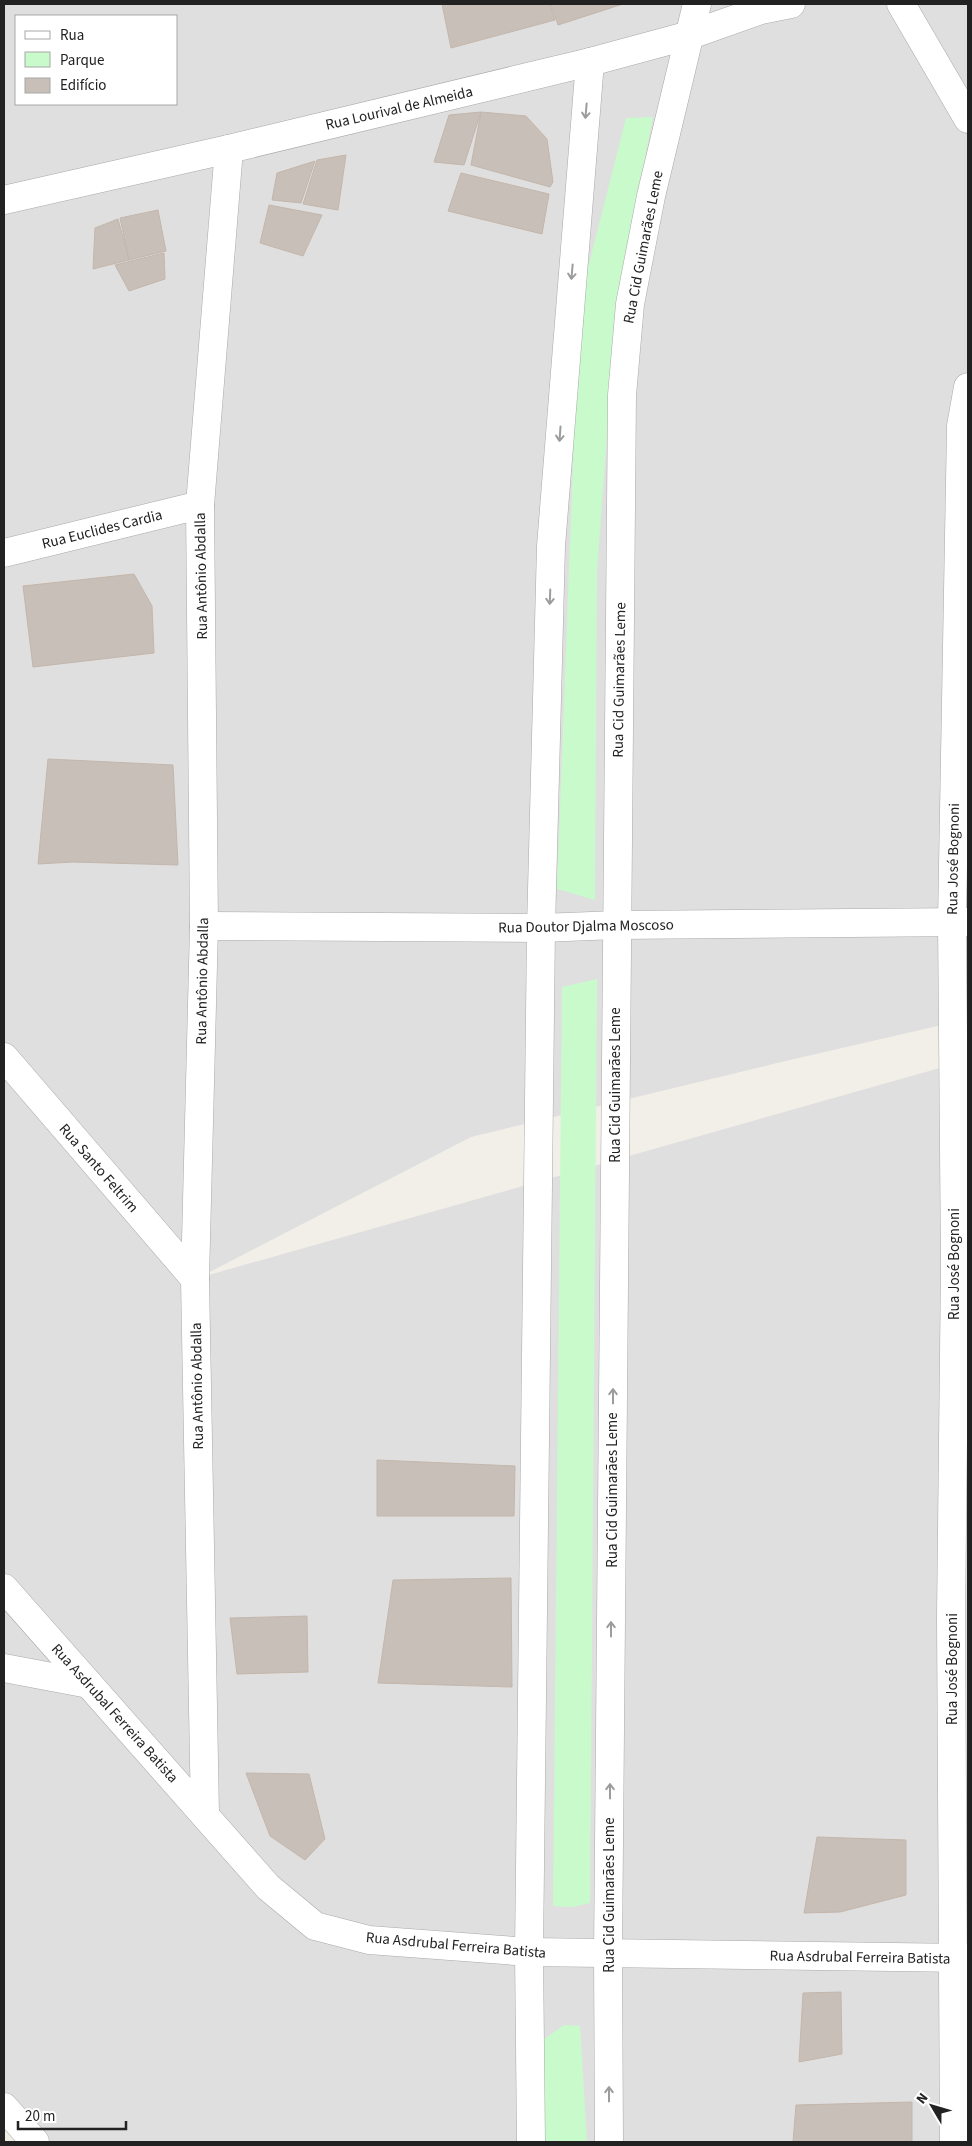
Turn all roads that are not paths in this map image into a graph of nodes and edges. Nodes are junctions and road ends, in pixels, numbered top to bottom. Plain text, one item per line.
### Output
1 (697, 4) edge
2 (791, 4) edge
3 (901, 4) edge
4 (762, 7) edge
5 (690, 35) junction
6 (590, 62) junction
7 (968, 119) edge
8 (229, 149) junction
9 (4, 200) edge
10 (968, 386) edge
11 (200, 505) junction
12 (4, 553) edge
13 (960, 922) edge
14 (617, 925) junction
15 (204, 926) junction
16 (541, 928) junction
17 (4, 1057) edge
18 (962, 1265) edge
19 (195, 1280) junction
20 (4, 1588) edge
21 (960, 1616) edge
22 (4, 1668) edge
23 (89, 1684) junction
24 (206, 1815) junction
25 (529, 1952) junction
26 (608, 1954) junction
27 (961, 1958) edge
28 (4, 2107) edge
29 (35, 2142) edge
30 (531, 2142) edge
31 (609, 2142) edge
32 (954, 2142) edge

1 - 5 street, Rua Cid Guimarães Leme
2 - 4 street, Rua Lourival de Almeida
3 - 7 street
4 - 5 street, Rua Lourival de Almeida
5 - 6 street, Rua Lourival de Almeida
5 - 14 street, Rua Cid Guimarães Leme
6 - 8 street, Rua Lourival de Almeida
6 -> 16 street
8 - 9 street, Rua Lourival de Almeida
8 - 11 street, Rua Antônio Abdalla
10 - 13 street, Rua José Bognoni
11 - 12 street, Rua Euclides Cardia
11 - 15 street, Rua Antônio Abdalla
13 - 14 street, Rua Doutor Djalma Moscoso
13 - 18 street, Rua José Bognoni
14 - 16 street, Rua Doutor Djalma Moscoso
26 -> 14 street, Rua Cid Guimarães Leme
15 - 16 street, Rua Doutor Djalma Moscoso
15 - 19 street, Rua Antônio Abdalla
16 - 25 street
17 - 19 street, Rua Santo Feltrim
18 - 21 street, Rua José Bognoni
19 - 24 street, Rua Antônio Abdalla
20 - 23 street, Rua Asdrubal Ferreira Batista
21 - 27 street, Rua José Bognoni
22 - 23 street
23 - 24 street, Rua Asdrubal Ferreira Batista
24 - 25 street, Rua Asdrubal Ferreira Batista
25 - 26 street, Rua Asdrubal Ferreira Batista
25 - 30 street
26 - 27 street, Rua Asdrubal Ferreira Batista
31 -> 26 street, Rua Cid Guimarães Leme
27 - 32 street, Rua José Bognoni
28 - 29 street

